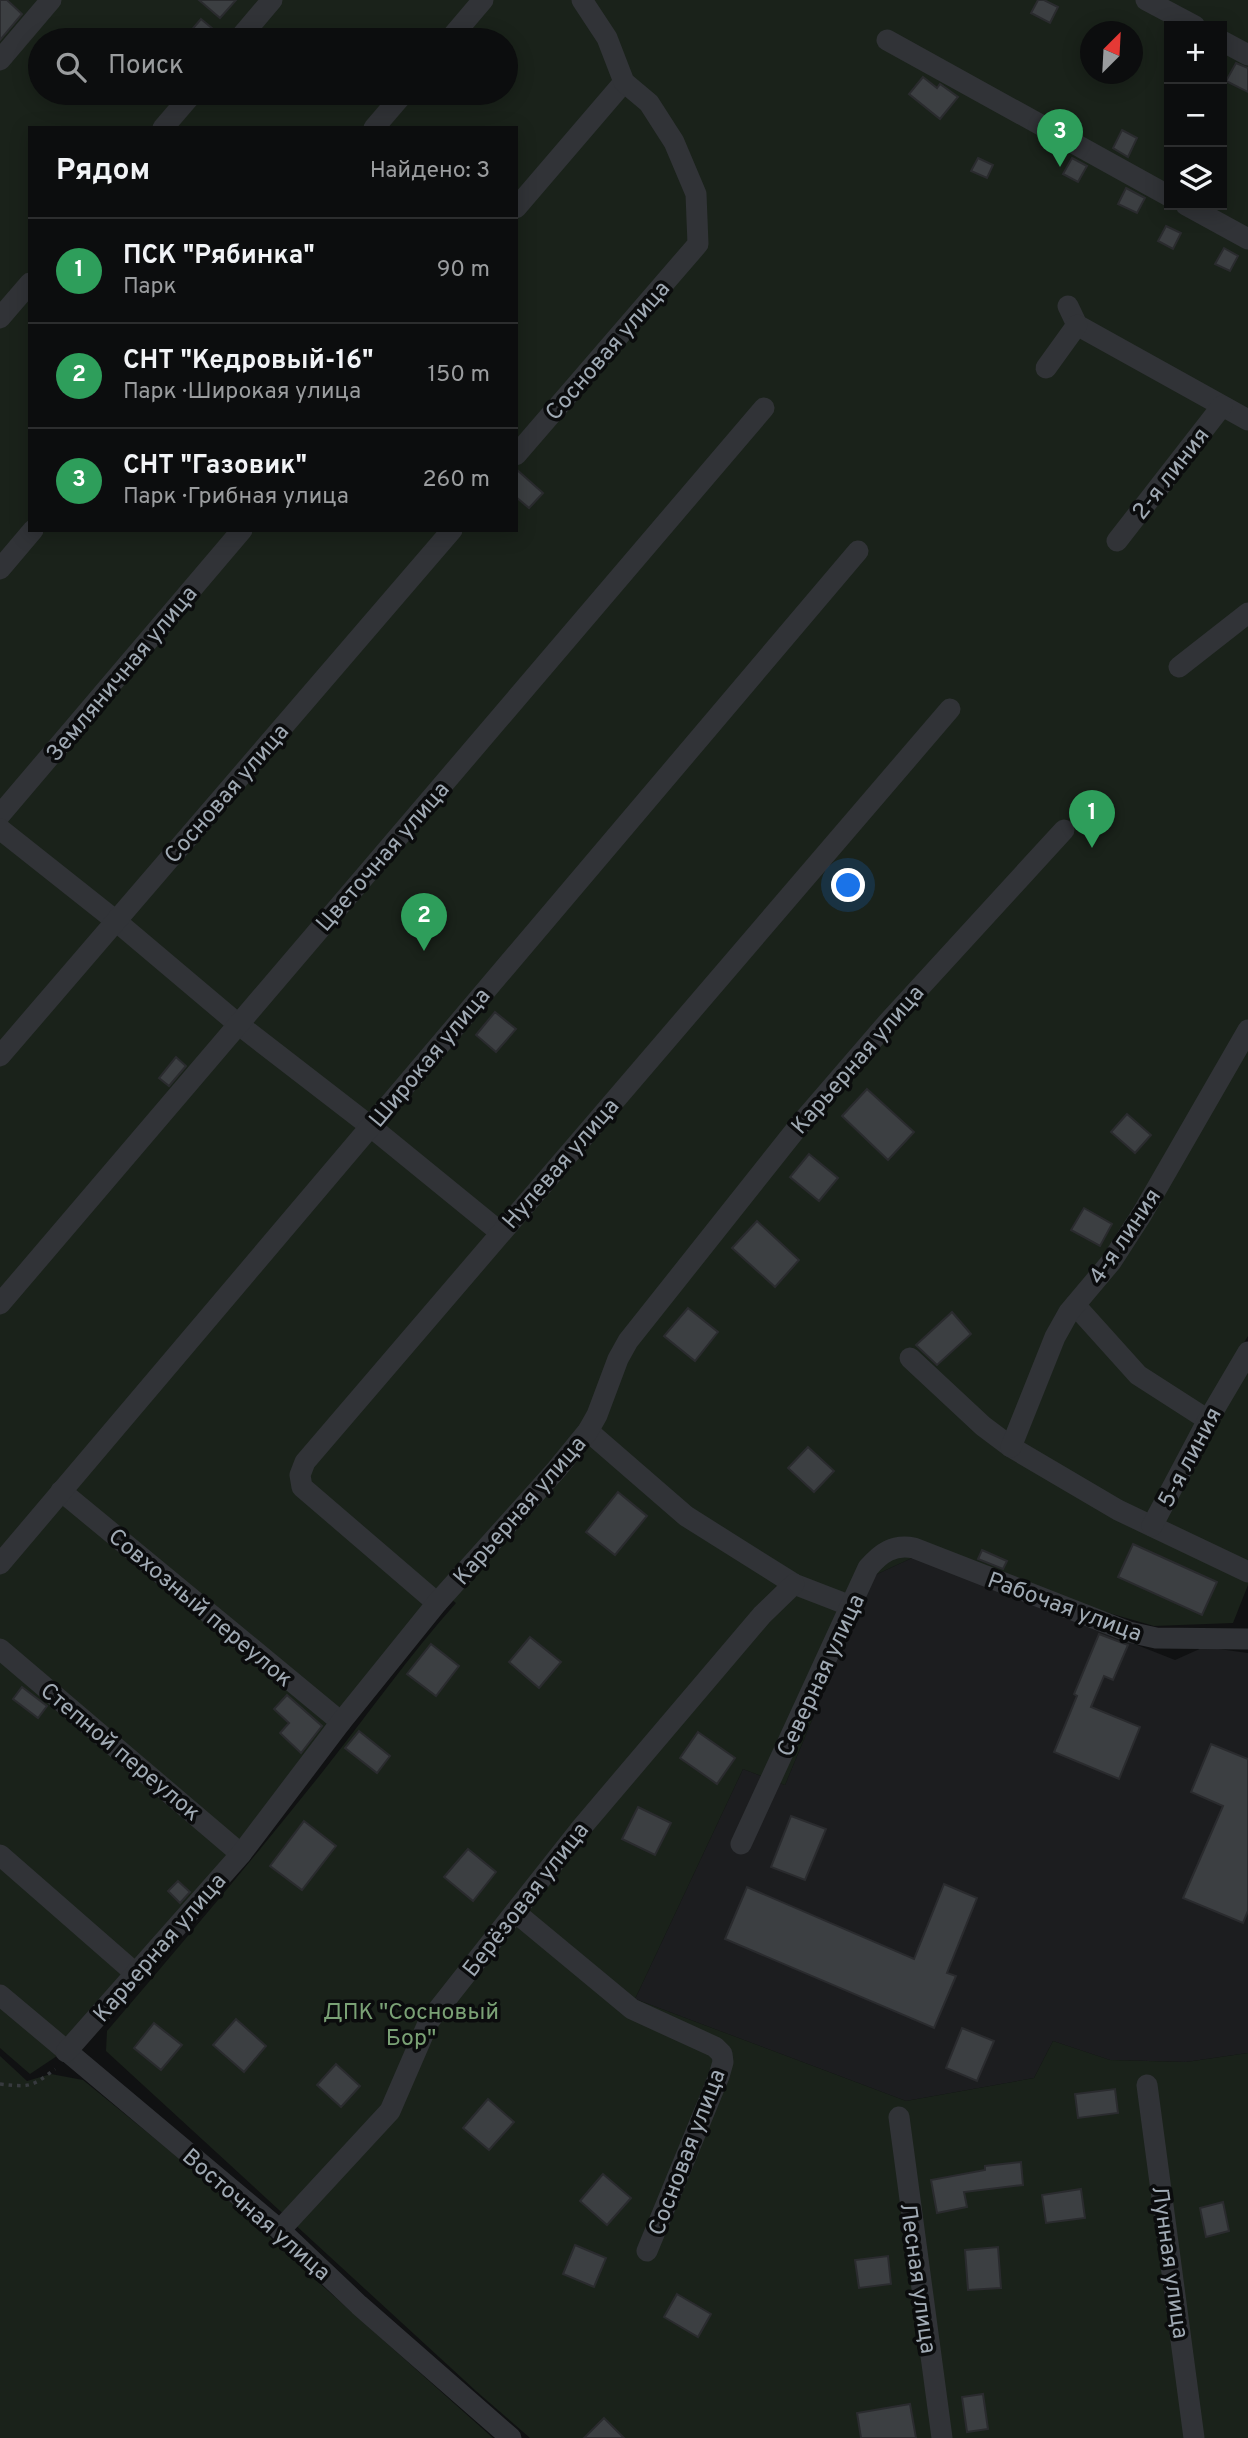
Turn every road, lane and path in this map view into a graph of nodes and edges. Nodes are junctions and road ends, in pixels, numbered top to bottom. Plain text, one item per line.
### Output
1 (51, 0) edge
2 (272, 0) edge
3 (483, 0) edge
4 (582, 0) edge
5 (1146, 0) edge
6 (1186, 21) edge
7 (248, 28) edge
8 (459, 28) edge
9 (887, 40) dead end
10 (1227, 44) edge
11 (1248, 55) edge
12 (0, 60) edge
13 (624, 82) junction
14 (183, 105) edge
15 (394, 105) edge
16 (165, 126) edge
17 (376, 126) edge
18 (1164, 193) edge
19 (518, 206) edge
20 (1195, 210) edge
21 (1248, 239) edge
22 (28, 285) edge
23 (1068, 306) dead end
24 (0, 318) edge
25 (1077, 326) junction
26 (1046, 368) dead end
27 (1222, 406) junction
28 (764, 408) dead end
29 (1248, 420) edge
30 (518, 453) edge
31 (31, 532) edge
32 (240, 532) edge
33 (450, 532) edge
34 (1117, 541) dead end
35 (858, 551) dead end
36 (0, 569) edge
37 (1248, 613) edge
38 (1179, 667) dead end
39 (950, 709) dead end
40 (0, 815) edge
41 (0, 829) edge
42 (1064, 830) dead end
43 (116, 921) junction
44 (238, 1024) junction
45 (1248, 1030) edge
46 (0, 1056) edge
47 (370, 1126) junction
48 (500, 1232) junction
49 (0, 1304) edge
50 (1075, 1305) junction
51 (1248, 1352) edge
52 (910, 1358) dead end
53 (1208, 1420) junction
54 (588, 1431) junction
55 (1011, 1447) junction
56 (61, 1491) junction
57 (1152, 1526) junction
58 (929, 1554) joint
59 (0, 1564) edge
60 (1248, 1573) edge
61 (794, 1584) junction
62 (437, 1603) junction
63 (851, 1606) junction
64 (1248, 1639) edge
65 (0, 1649) edge
66 (341, 1722) junction
67 (741, 1844) dead end
68 (241, 1854) junction
69 (0, 1855) edge
70 (515, 1912) junction
71 (135, 1973) junction
72 (0, 1995) edge
73 (66, 2052) junction
74 (0, 2084) edge
75 (1147, 2085) dead end
76 (899, 2117) dead end
77 (279, 2230) junction
78 (647, 2251) dead end
79 (511, 2438) edge
80 (942, 2438) edge
81 (1194, 2438) edge

1 - 12 street
2 - 7 street
3 - 8 street
4 - 13 street
5 - 6 street
9 - 18 street
10 - 11 street
13 - 19 street
13 - 30 street, Сосновая улица
14 - 16 street
15 - 17 street
20 - 21 street
22 - 24 street
23 - 25 street
25 - 26 street
25 - 27 street
27 - 29 street
27 - 34 street, 2-я линия
28 - 44 street, Цветочная улица
31 - 36 street
32 - 40 street, Земляничная улица
33 - 43 street, Сосновая улица
35 - 47 street, Широкая улица
37 - 38 street
39 - 48 street, Нулевая улица
41 - 43 street
42 - 54 street, Карьерная улица
43 - 44 street
43 - 46 street, Сосновая улица
44 - 47 street
44 - 49 street, Цветочная улица
45 - 50 street, 4-я линия
47 - 48 street
47 - 56 street, Широкая улица
48 - 62 street, Нулевая улица
50 - 53 street
50 - 55 street, 4-я линия
51 - 53 street, 5-я линия
52 - 55 street
53 - 57 street, 5-я линия
54 - 61 street
54 - 62 street, Карьерная улица
55 - 57 street
56 - 59 street, Широкая улица
56 - 66 street, Совхозный переулок
57 - 60 street
58 - 63 street, Северная улица
58 - 64 street, Рабочая улица
61 - 63 street
61 - 70 street, Берёзовая улица
62 - 66 street, Карьерная улица
63 - 67 street, Северная улица
65 - 68 street, Степной переулок
66 - 68 street, Карьерная улица
68 - 71 street, Карьерная улица
69 - 71 street
70 - 77 street, Берёзовая улица
70 - 78 street, Сосновая улица
71 - 73 street, Карьерная улица
72 - 73 street, Восточная улица
73 - 74 path
73 - 77 street, Восточная улица
75 - 81 street, Лунная улица
76 - 80 street, Лесная улица
77 - 79 street, Восточная улица

